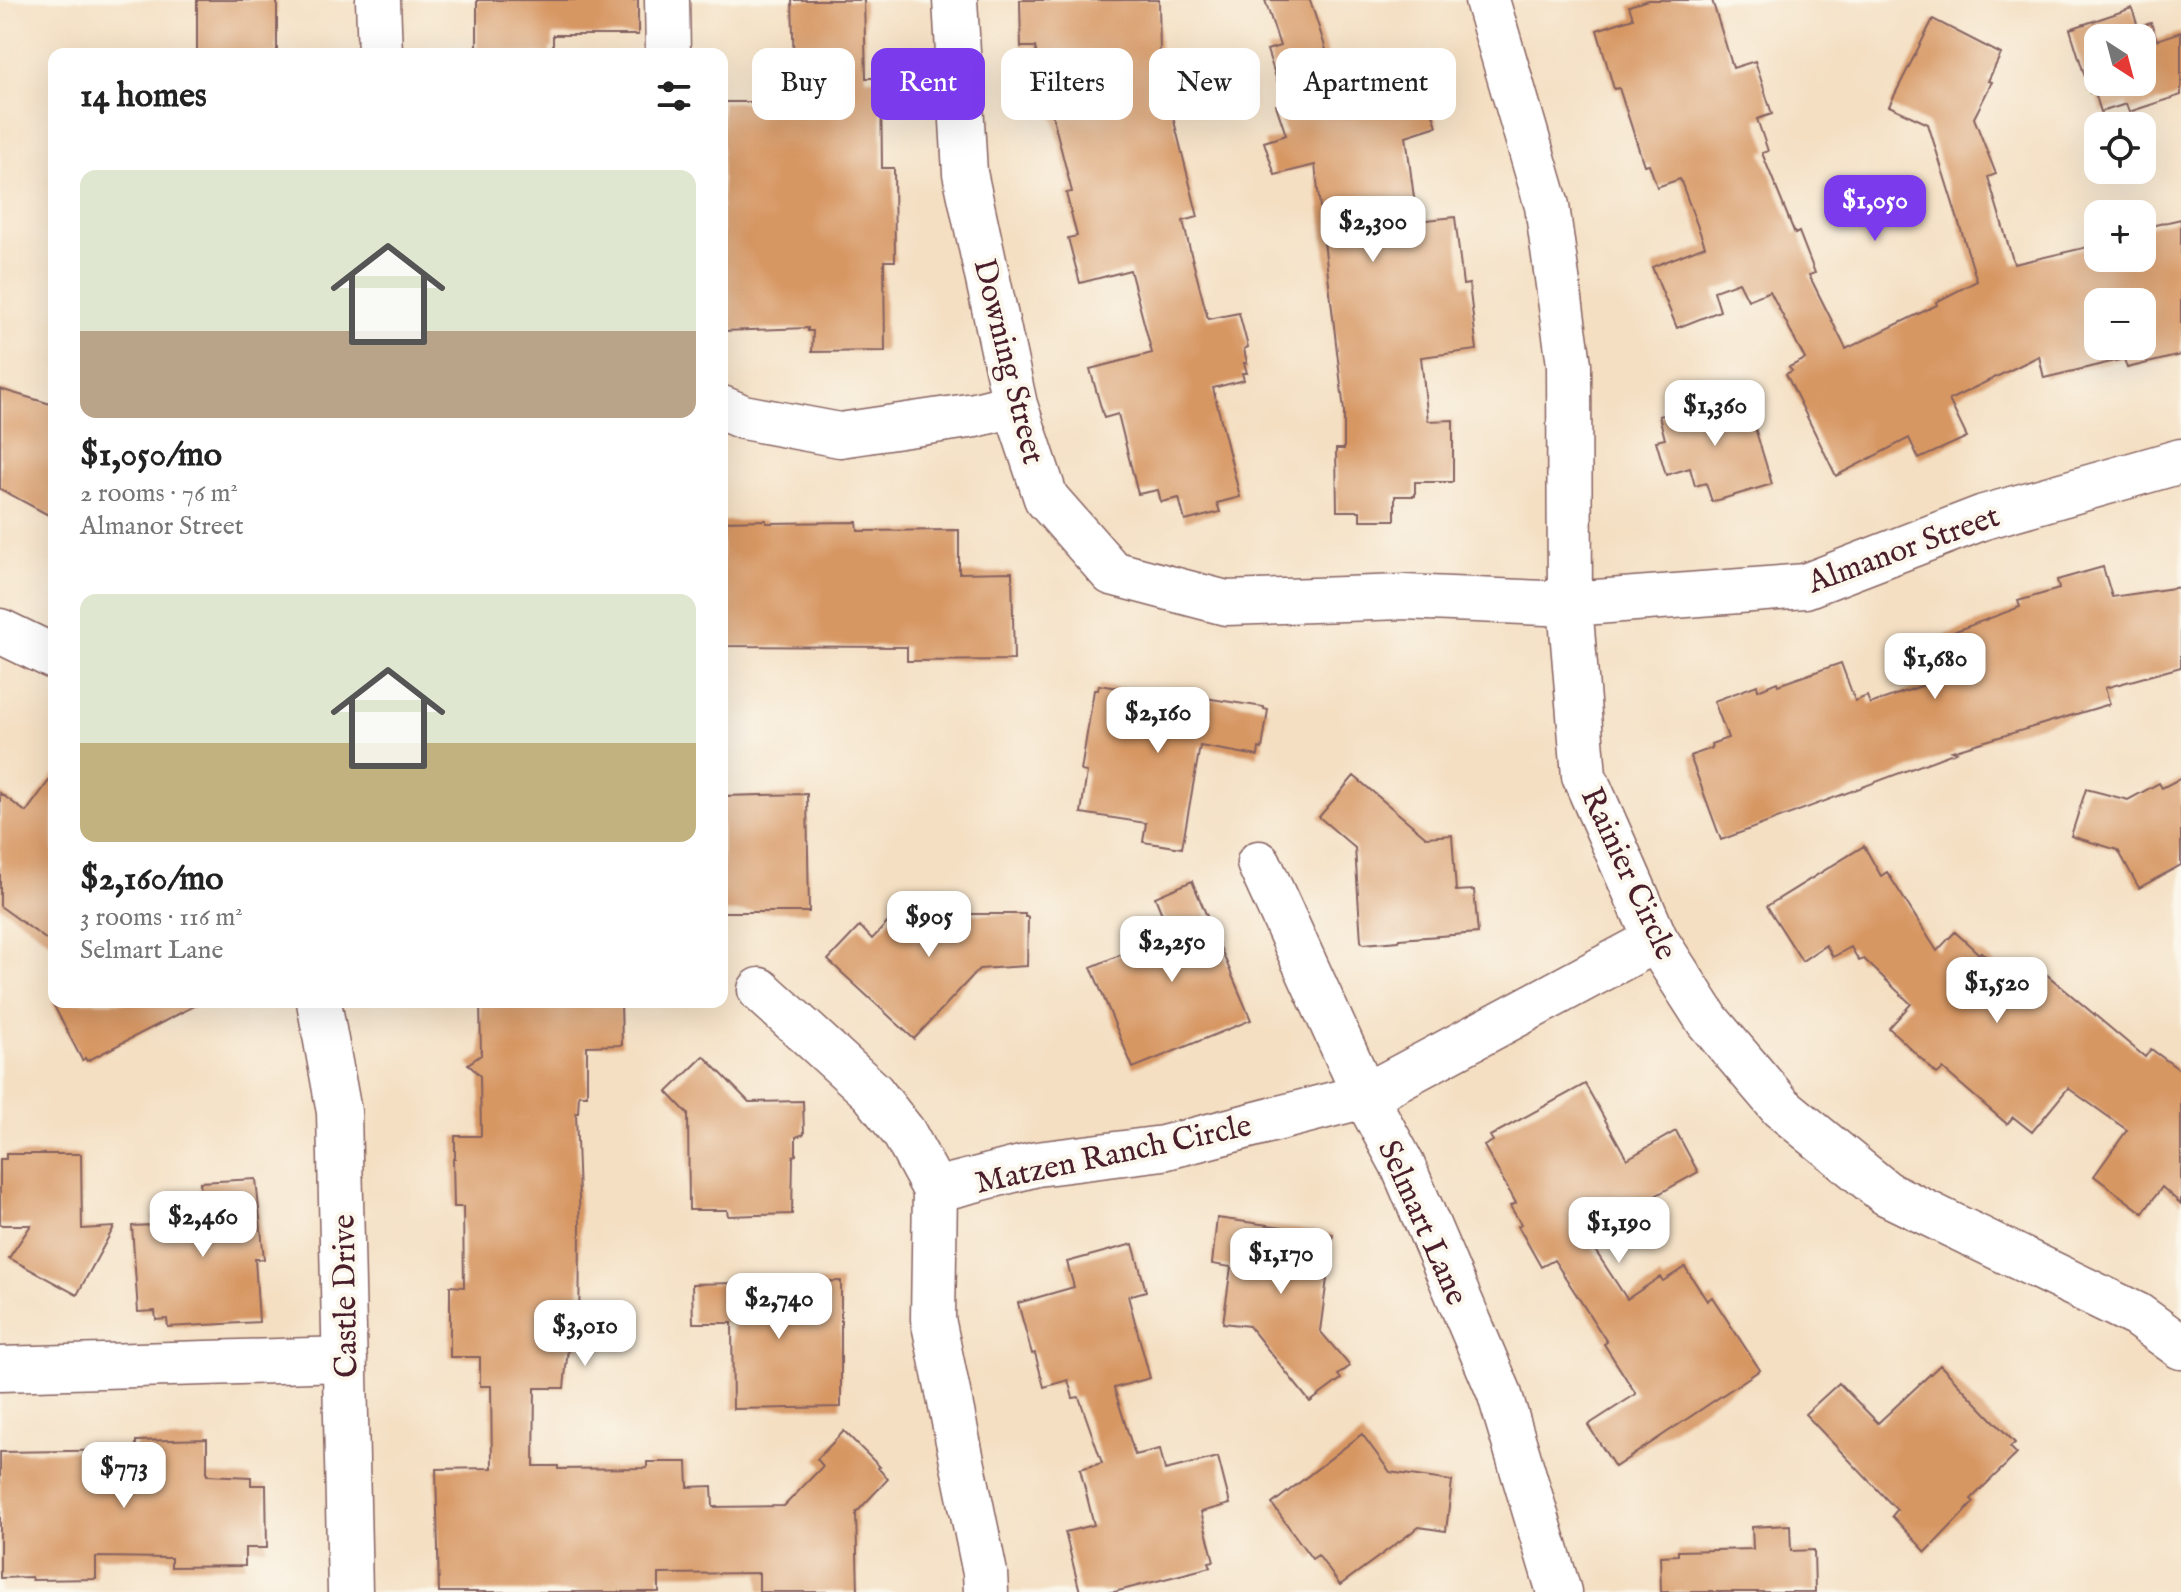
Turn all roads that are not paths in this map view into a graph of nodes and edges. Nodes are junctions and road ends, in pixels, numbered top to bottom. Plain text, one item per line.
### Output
1 (378, 0) edge
2 (667, 0) edge
3 (955, 0) edge
4 (1487, 0) edge
5 (380, 48) edge
6 (668, 48) edge
7 (1015, 405) junction
8 (728, 411) edge
9 (2181, 461) edge
10 (1570, 604) junction
11 (0, 631) edge
12 (48, 654) edge
13 (1259, 863) dead end
14 (1656, 940) junction
15 (760, 990) dead end
16 (320, 1008) edge
17 (1365, 1096) junction
18 (935, 1190) junction
19 (2181, 1347) edge
20 (345, 1359) junction
21 (0, 1369) edge
22 (350, 1592) edge
23 (986, 1592) edge
24 (1559, 1592) edge

1 - 5 street
2 - 6 street
3 - 7 street, Downing Street
4 - 10 street, Rainier Circle
7 - 8 street
7 - 10 street, Downing Street
9 - 10 street, Almanor Street
10 - 14 street, Rainier Circle
11 - 12 street
13 - 17 street, Selmart Lane
14 - 17 street, Matzen Ranch Circle
14 - 19 street, Rainier Circle
15 - 18 street
16 - 20 street, Castle Drive
17 - 18 street, Matzen Ranch Circle
17 - 24 street, Selmart Lane
18 - 23 street, Matzen Ranch Circle
20 - 21 street
20 - 22 street, Castle Drive

